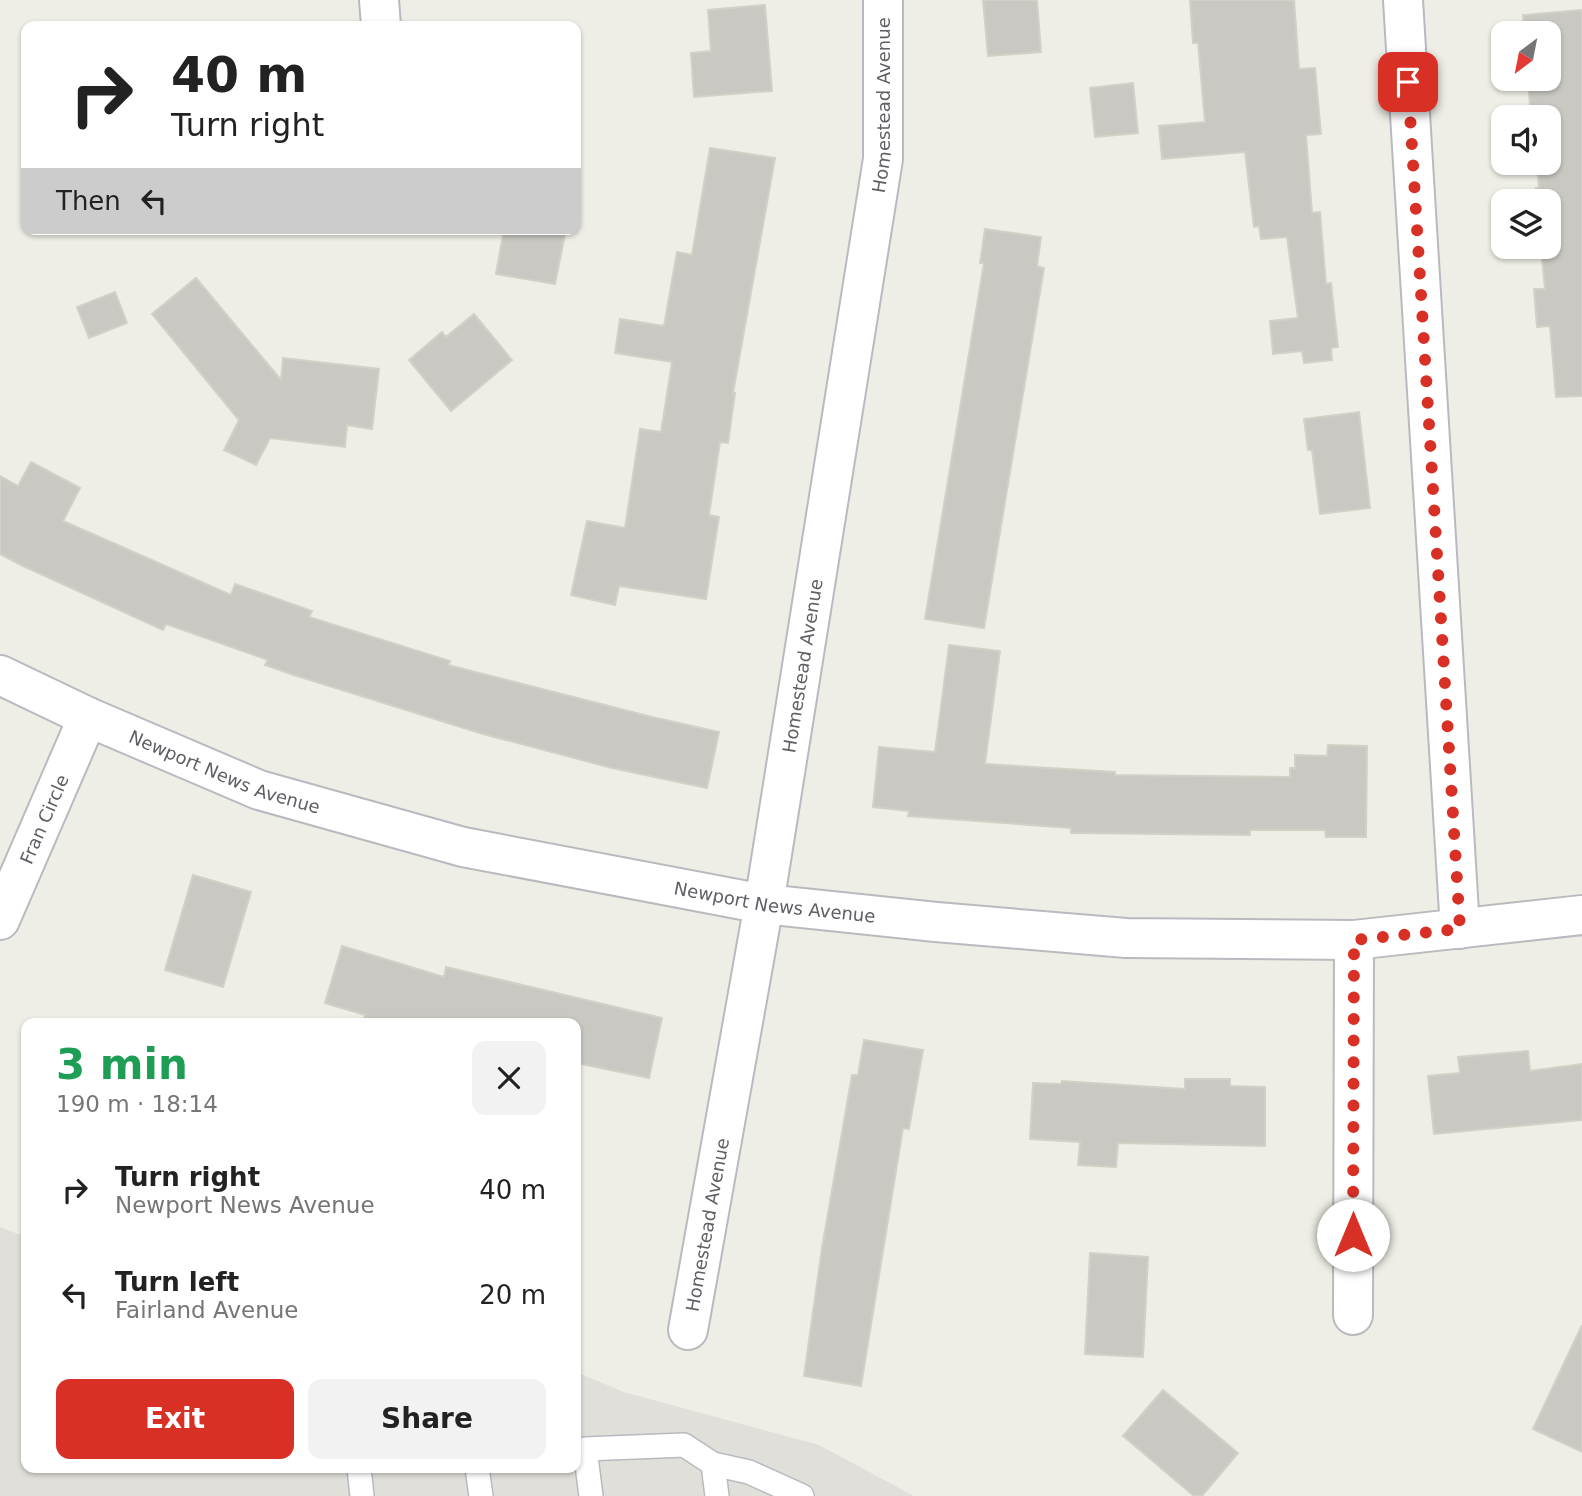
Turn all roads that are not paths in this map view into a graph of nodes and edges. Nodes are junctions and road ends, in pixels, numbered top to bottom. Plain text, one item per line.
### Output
1 (379, 0) edge
2 (883, 0) edge
3 (1402, 0) edge
4 (381, 21) edge
5 (0, 675) edge
6 (88, 717) junction
7 (764, 904) junction
8 (1582, 915) edge
9 (0, 920) edge
10 (1460, 929) junction
11 (1354, 940) junction
12 (1353, 1315) dead end
13 (688, 1330) dead end
14 (713, 1464) junction
15 (360, 1473) edge
16 (478, 1473) edge
17 (362, 1496) edge
18 (481, 1496) edge
19 (592, 1496) edge
20 (717, 1496) edge
21 (802, 1496) edge

1 - 4 street
2 - 7 street, Homestead Avenue
3 - 10 street
5 - 6 street, Newport News Avenue
6 - 7 street, Newport News Avenue
6 - 9 street, Fran Circle
7 - 11 street, Newport News Avenue
7 - 13 street, Homestead Avenue
8 - 10 street, Newport News Avenue
10 - 11 street, Newport News Avenue
11 - 12 street
14 - 19 lane
14 - 20 lane
14 - 21 lane
15 - 17 lane
16 - 18 lane

